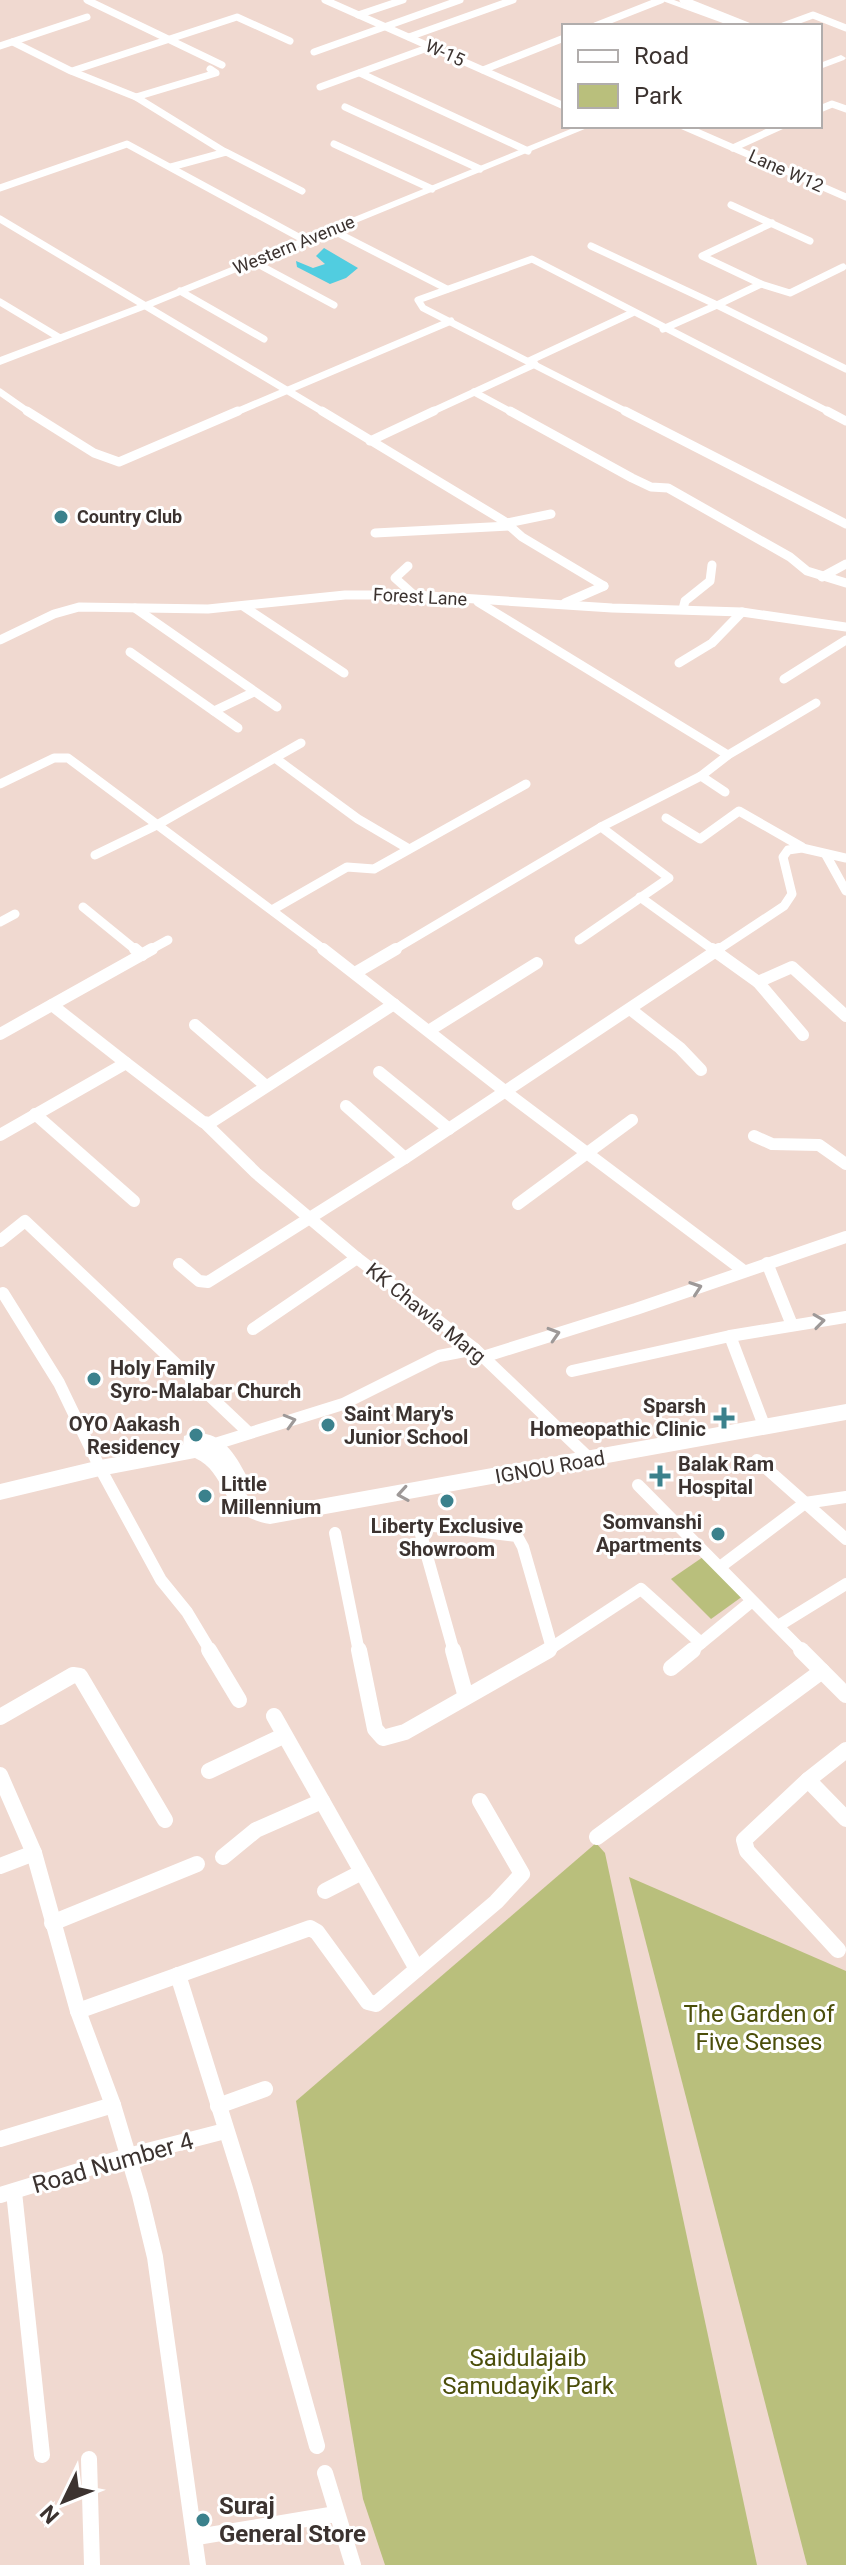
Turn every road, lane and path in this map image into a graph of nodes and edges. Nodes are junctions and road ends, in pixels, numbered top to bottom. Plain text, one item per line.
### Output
1 (87, 0) edge
2 (325, 0) edge
3 (403, 0) edge
4 (460, 0) edge
5 (513, 0) edge
6 (663, 0) edge
7 (683, 0) edge
8 (358, 15) junction
9 (87, 17) dead end
10 (600, 24) edge
11 (734, 24) edge
12 (743, 24) edge
13 (788, 24) edge
14 (385, 27) junction
15 (846, 28) edge
16 (409, 37) junction
17 (167, 38) junction
18 (562, 39) edge
19 (290, 41) dead end
20 (13, 42) junction
21 (0, 46) edge
22 (430, 47) junction
23 (314, 52) dead end
24 (822, 52) edge
25 (844, 57) edge
26 (222, 65) dead end
27 (822, 65) edge
28 (210, 69) dead end
29 (483, 70) junction
30 (72, 71) junction
31 (360, 73) junction
32 (320, 87) dead end
33 (136, 97) junction
34 (562, 105) edge
35 (345, 107) dead end
36 (822, 108) edge
37 (846, 109) edge
38 (582, 128) edge
39 (688, 128) edge
40 (777, 128) edge
41 (334, 144) dead end
42 (733, 148) junction
43 (528, 151) junction
44 (226, 152) junction
45 (171, 167) junction
46 (480, 169) junction
47 (0, 188) edge
48 (432, 189) junction
49 (302, 191) dead end
50 (846, 197) edge
51 (731, 205) dead end
52 (0, 219) edge
53 (772, 223) junction
54 (5, 226) edge
55 (332, 230) junction
56 (306, 241) junction
57 (810, 241) dead end
58 (591, 246) dead end
59 (254, 262) junction
60 (843, 267) dead end
61 (761, 284) junction
62 (447, 289) junction
63 (180, 291) junction
64 (0, 302) edge
65 (147, 305) junction
66 (334, 305) dead end
67 (717, 305) junction
68 (632, 313) junction
69 (451, 321) junction
70 (663, 329) junction
71 (60, 338) junction
72 (264, 339) dead end
73 (846, 356) edge
74 (0, 361) edge
75 (532, 363) junction
76 (833, 363) junction
77 (846, 369) edge
78 (0, 392) edge
79 (289, 392) junction
80 (474, 392) junction
81 (846, 421) edge
82 (370, 441) junction
83 (551, 514) dead end
84 (846, 524) edge
85 (508, 525) junction
86 (375, 533) dead end
87 (846, 564) edge
88 (712, 565) dead end
89 (408, 566) dead end
90 (822, 577) junction
91 (846, 583) edge
92 (414, 595) junction
93 (475, 600) junction
94 (562, 604) junction
95 (243, 606) junction
96 (135, 608) junction
97 (683, 609) junction
98 (742, 612) junction
99 (846, 627) edge
100 (0, 640) edge
101 (846, 640) edge
102 (130, 652) dead end
103 (679, 663) dead end
104 (344, 673) dead end
105 (784, 679) dead end
106 (254, 692) junction
107 (816, 703) dead end
108 (277, 707) dead end
109 (214, 711) junction
110 (238, 728) dead end
111 (301, 743) dead end
112 (728, 755) junction
113 (275, 758) junction
114 (701, 776) junction
115 (0, 784) edge
116 (526, 784) dead end
117 (725, 792) dead end
118 (666, 818) dead end
119 (157, 825) junction
120 (601, 827) junction
121 (802, 848) junction
122 (409, 849) junction
123 (95, 855) dead end
124 (826, 855) junction
125 (846, 858) edge
126 (846, 891) edge
127 (640, 897) junction
128 (83, 907) dead end
129 (272, 910) junction
130 (15, 914) dead end
131 (0, 922) edge
132 (168, 940) dead end
133 (579, 940) dead end
134 (716, 952) junction
135 (142, 955) junction
136 (537, 963) dead end
137 (355, 973) junction
138 (758, 982) junction
139 (394, 1004) junction
140 (52, 1005) junction
141 (630, 1009) junction
142 (846, 1016) edge
143 (195, 1025) dead end
144 (430, 1030) junction
145 (0, 1034) edge
146 (803, 1035) dead end
147 (126, 1063) junction
148 (701, 1070) dead end
149 (379, 1072) dead end
150 (266, 1086) junction
151 (507, 1092) junction
152 (346, 1106) dead end
153 (35, 1114) junction
154 (632, 1120) dead end
155 (205, 1123) junction
156 (449, 1129) junction
157 (0, 1135) edge
158 (754, 1136) dead end
159 (589, 1152) junction
160 (405, 1158) junction
161 (846, 1164) edge
162 (134, 1201) dead end
163 (518, 1204) dead end
164 (311, 1218) junction
165 (0, 1241) edge
166 (845, 1241) edge
167 (357, 1258) junction
168 (767, 1263) junction
169 (179, 1264) dead end
170 (744, 1271) junction
171 (3, 1293) dead end
172 (846, 1317) edge
173 (792, 1325) junction
174 (253, 1329) dead end
175 (730, 1336) junction
176 (479, 1353) junction
177 (572, 1371) dead end
178 (846, 1412) edge
179 (765, 1428) junction
180 (249, 1433) junction
181 (215, 1444) junction
182 (590, 1459) junction
183 (757, 1460) dead end
184 (98, 1464) junction
185 (0, 1481) edge
186 (638, 1485) dead end
187 (0, 1492) edge
188 (846, 1497) edge
189 (805, 1503) junction
190 (252, 1515) junction
191 (335, 1533) dead end
192 (846, 1539) edge
193 (720, 1567) junction
194 (846, 1584) edge
195 (752, 1601) junction
196 (778, 1626) junction
197 (701, 1643) junction
198 (552, 1648) junction
199 (671, 1668) dead end
200 (822, 1671) junction
201 (846, 1695) edge
202 (466, 1697) junction
203 (239, 1700) dead end
204 (274, 1716) dead end
205 (0, 1717) edge
206 (283, 1736) junction
207 (846, 1750) edge
208 (209, 1771) dead end
209 (0, 1775) edge
210 (808, 1780) junction
211 (322, 1801) junction
212 (480, 1801) dead end
213 (846, 1819) edge
214 (165, 1820) dead end
215 (597, 1837) dead end
216 (34, 1853) junction
217 (223, 1857) dead end
218 (197, 1864) dead end
219 (0, 1866) edge
220 (362, 1872) junction
221 (325, 1891) dead end
222 (52, 1923) junction
223 (838, 1950) dead end
224 (417, 1969) junction
225 (178, 1975) junction
226 (78, 2011) junction
227 (265, 2089) dead end
228 (113, 2105) junction
229 (218, 2106) junction
230 (225, 2131) junction
231 (1, 2137) edge
232 (128, 2156) junction
233 (7, 2194) edge
234 (317, 2446) dead end
235 (42, 2455) dead end
236 (89, 2459) dead end
237 (325, 2473) dead end
238 (336, 2514) junction
239 (197, 2537) junction
240 (92, 2565) edge
241 (198, 2565) edge
242 (353, 2565) edge

1 - 17 street
2 - 8 street, W-15
3 - 8 street
4 - 14 street
5 - 16 street
6 - 10 street
6 - 11 street
7 - 12 street
8 - 14 street, W-15
9 - 20 street
13 - 15 street
14 - 16 street, W-15
14 - 23 street
16 - 22 street, W-15
17 - 19 street
17 - 26 street
17 - 30 street
18 - 29 street
20 - 21 street
20 - 30 street
22 - 29 street, W-15
22 - 31 street
24 - 25 street
25 - 27 street
28 - 33 street
29 - 34 street, W-15
30 - 33 street
31 - 32 street
31 - 43 street
33 - 44 street
35 - 46 street
36 - 37 street
38 - 43 street, Western Avenue
39 - 42 street, Lane W12
40 - 42 street
41 - 48 street
42 - 50 street, Lane W12
43 - 46 street, Western Avenue
44 - 45 street
44 - 49 street
45 - 47 street
45 - 56 street
46 - 48 street, Western Avenue
48 - 55 street, Western Avenue
51 - 53 street
52 - 54 street
53 - 57 street
53 - 61 street
54 - 65 street
55 - 56 street, Western Avenue
55 - 62 street
56 - 59 street, Western Avenue
58 - 67 street
59 - 63 street, Western Avenue
59 - 66 street
60 - 61 street
61 - 67 street
62 - 68 street
62 - 69 street
63 - 65 street, Western Avenue
63 - 72 street
64 - 71 street
65 - 71 street, Western Avenue
65 - 79 street
67 - 70 street
67 - 76 street
68 - 70 street
68 - 75 street
69 - 75 street
69 - 79 street
70 - 81 street
71 - 74 street, Western Avenue
73 - 76 street
75 - 80 street
75 - 84 street
76 - 77 street
78 - 79 street
79 - 82 street
80 - 82 street
80 - 90 street
82 - 85 street
83 - 85 street
85 - 86 street
85 - 94 street
87 - 90 street
88 - 97 street
89 - 92 street
90 - 91 street
92 - 93 street, Forest Lane
92 - 95 street, Forest Lane
93 - 94 street, Forest Lane
93 - 112 street
94 - 97 street, Forest Lane
95 - 96 street, Forest Lane
95 - 104 street
96 - 100 street, Forest Lane
96 - 106 street
97 - 98 street, Forest Lane
98 - 99 street, Forest Lane
98 - 103 street
101 - 105 street
102 - 109 street
106 - 108 street
106 - 109 street
107 - 112 street
109 - 110 street
111 - 113 street
112 - 114 street
113 - 119 street
113 - 122 street
114 - 117 street
114 - 120 street
115 - 119 street
116 - 122 street
118 - 121 street
119 - 123 street
119 - 129 street
120 - 127 street
120 - 137 street
121 - 124 street
121 - 134 street
122 - 129 street
124 - 125 street
124 - 126 street
127 - 133 street
127 - 134 street
128 - 135 street
129 - 137 street
130 - 131 street
132 - 135 street
134 - 138 street
134 - 141 street
135 - 140 street
136 - 144 street
137 - 139 street
138 - 142 street
138 - 146 street
139 - 144 street
139 - 150 street
140 - 145 street
140 - 147 street, KK Chawla Marg
141 - 148 street
141 - 151 street
143 - 150 street
144 - 151 street
147 - 153 street
147 - 155 street, KK Chawla Marg
149 - 156 street
150 - 155 street
151 - 156 street
151 - 159 street
152 - 160 street
153 - 157 street
153 - 162 street
154 - 159 street
155 - 164 street, KK Chawla Marg
156 - 160 street
158 - 161 street
159 - 163 street
159 - 170 street
160 - 164 street
164 - 167 street, KK Chawla Marg
164 - 169 street
165 - 180 street
166 - 168 street
167 - 174 street
167 - 176 street, KK Chawla Marg
168 - 170 street
168 - 173 street
176 -> 170 street
171 - 184 street
173 -> 172 street
173 - 175 street
175 - 177 street
175 - 179 street
180 -> 176 street
176 - 182 street, KK Chawla Marg
178 - 179 street, IGNOU Road
179 - 182 street, IGNOU Road
180 - 181 street
181 - 184 street
181 - 190 street
182 -> 190 street, IGNOU Road
183 - 189 street
184 - 185 street
184 - 187 street
184 - 190 street
184 - 203 street
186 - 193 street
188 - 189 street
189 - 192 street
189 - 193 street
191 - 202 street
193 - 195 street
194 - 196 street
195 - 196 street
195 - 197 street
196 - 200 street
197 - 198 street
197 - 199 street
198 - 202 street
198 - 202 street
200 - 201 street
200 - 215 street
204 - 206 street
205 - 214 street
206 - 208 street
206 - 211 street
207 - 210 street
209 - 216 street
210 - 213 street
210 - 223 street
211 - 217 street
211 - 220 street
212 - 224 street
216 - 219 street
216 - 222 street
218 - 222 street
220 - 221 street
220 - 224 street
222 - 226 street
224 - 225 street
225 - 226 street
225 - 229 street
226 - 228 street
227 - 229 street
228 - 231 street
228 - 232 street
229 - 230 street
230 - 232 street, Road Number 4
230 - 234 street
232 - 233 street, Road Number 4
232 - 239 street
233 - 235 street
236 - 240 street
237 - 238 street
238 - 239 street
238 - 242 street
239 - 241 street

